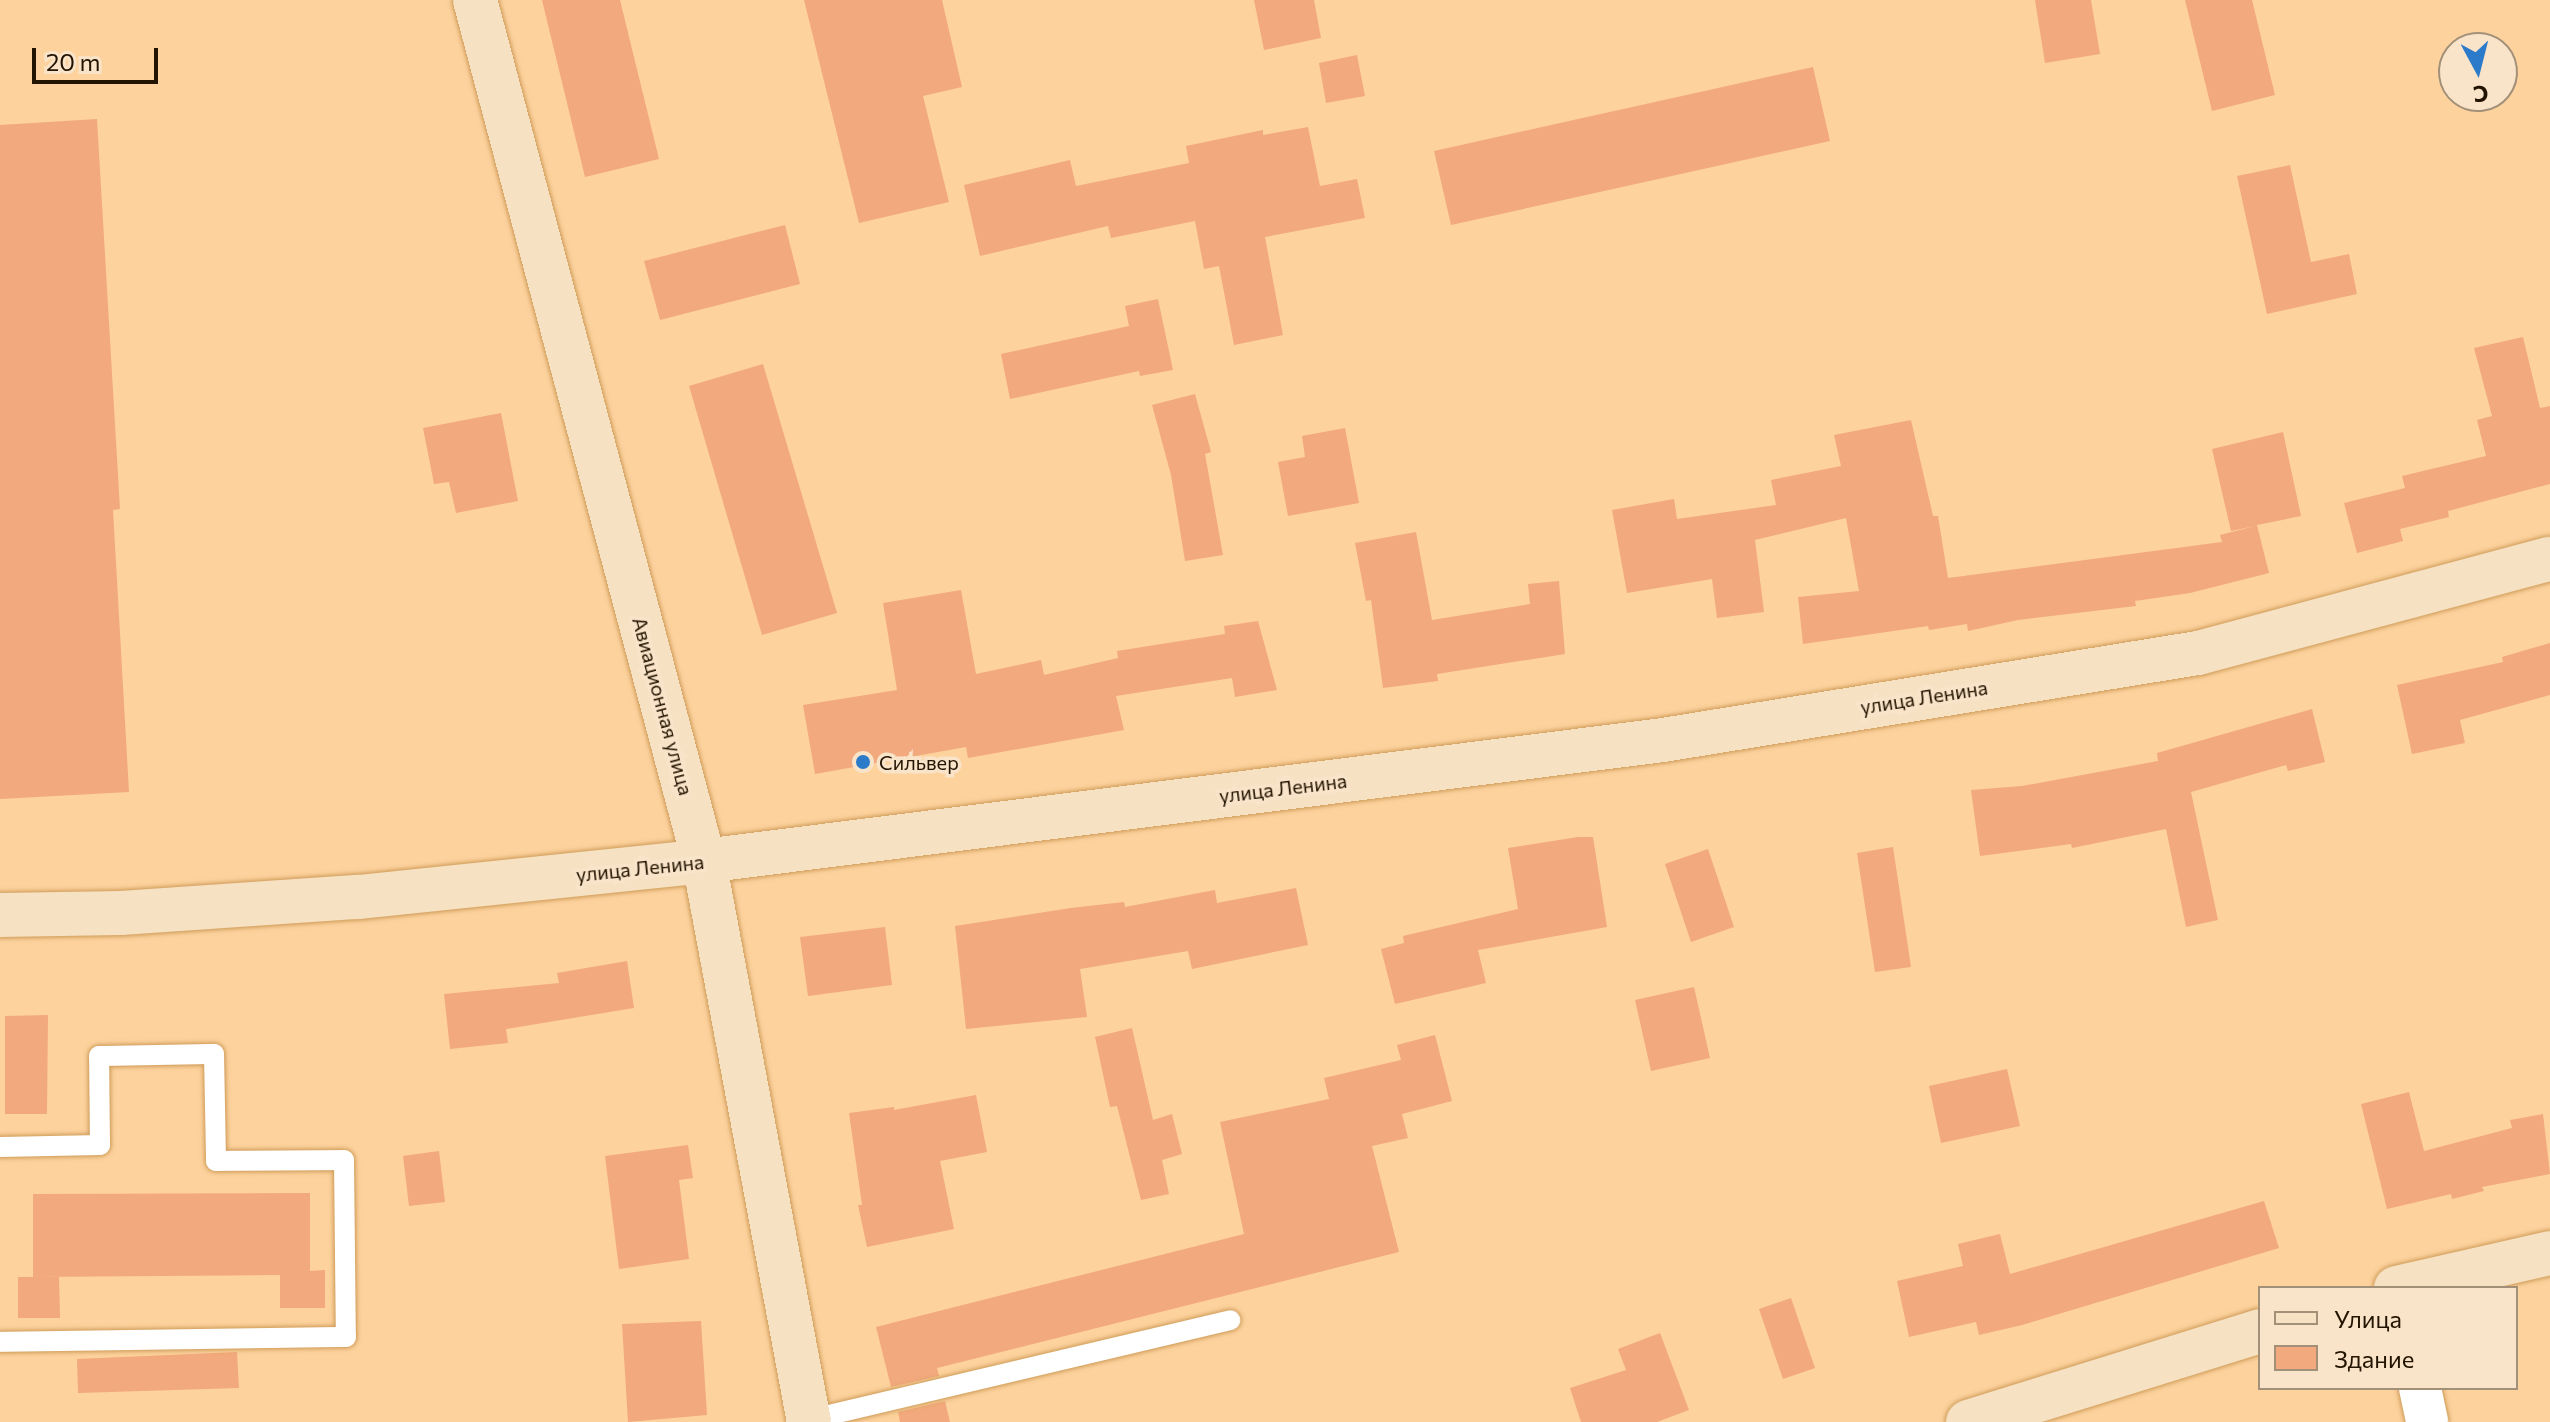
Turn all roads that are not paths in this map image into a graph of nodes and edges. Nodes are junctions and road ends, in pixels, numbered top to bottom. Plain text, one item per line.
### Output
1 (475, 0) edge
2 (2550, 559) edge
3 (704, 861) junction
4 (0, 915) edge
5 (0, 1147) edge
6 (2550, 1253) edge
7 (2406, 1286) edge
8 (1230, 1320) dead end
9 (2258, 1332) edge
10 (0, 1342) edge
11 (2420, 1390) edge
12 (808, 1421) edge
13 (1968, 1422) edge
14 (2427, 1422) edge

1 - 3 main road, Авиационная улица
2 - 3 main road, улица Ленина
3 - 4 main road, улица Ленина
3 - 12 main road, Авиационная улица
5 - 10 lane
6 - 7 main road
8 - 12 lane
9 - 13 main road
11 - 14 street

